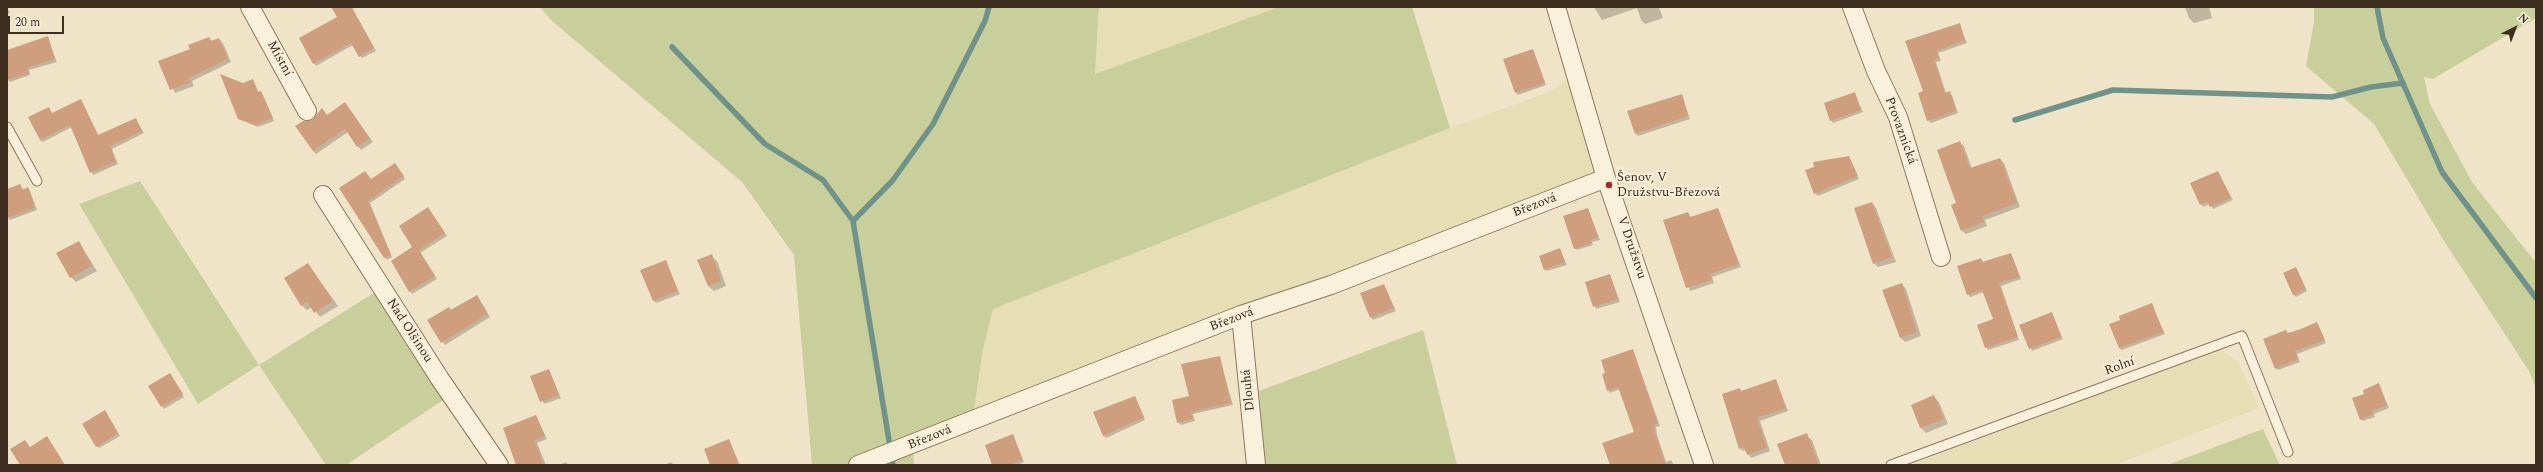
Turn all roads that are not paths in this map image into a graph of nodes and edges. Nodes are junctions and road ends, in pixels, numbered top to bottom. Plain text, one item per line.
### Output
1 (250, 7) edge
2 (1556, 7) edge
3 (1852, 7) edge
4 (307, 111) dead end
5 (7, 126) edge
6 (1606, 178) junction
7 (36, 181) dead end
8 (323, 195) dead end
9 (1941, 257) dead end
10 (1241, 315) junction
11 (2288, 452) dead end
12 (499, 465) edge
13 (858, 465) edge
14 (1256, 465) edge
15 (1704, 465) edge
16 (1891, 465) edge

1 - 4 street, Místní
2 - 6 street, V Družstvu
3 - 9 street, Provaznická
5 - 7 lane
6 - 10 street, Březová
6 - 15 street, V Družstvu
8 - 12 street, Nad Olšinou
10 - 13 street, Březová
10 - 14 street, Dlouhá
11 - 16 lane, Rolní

